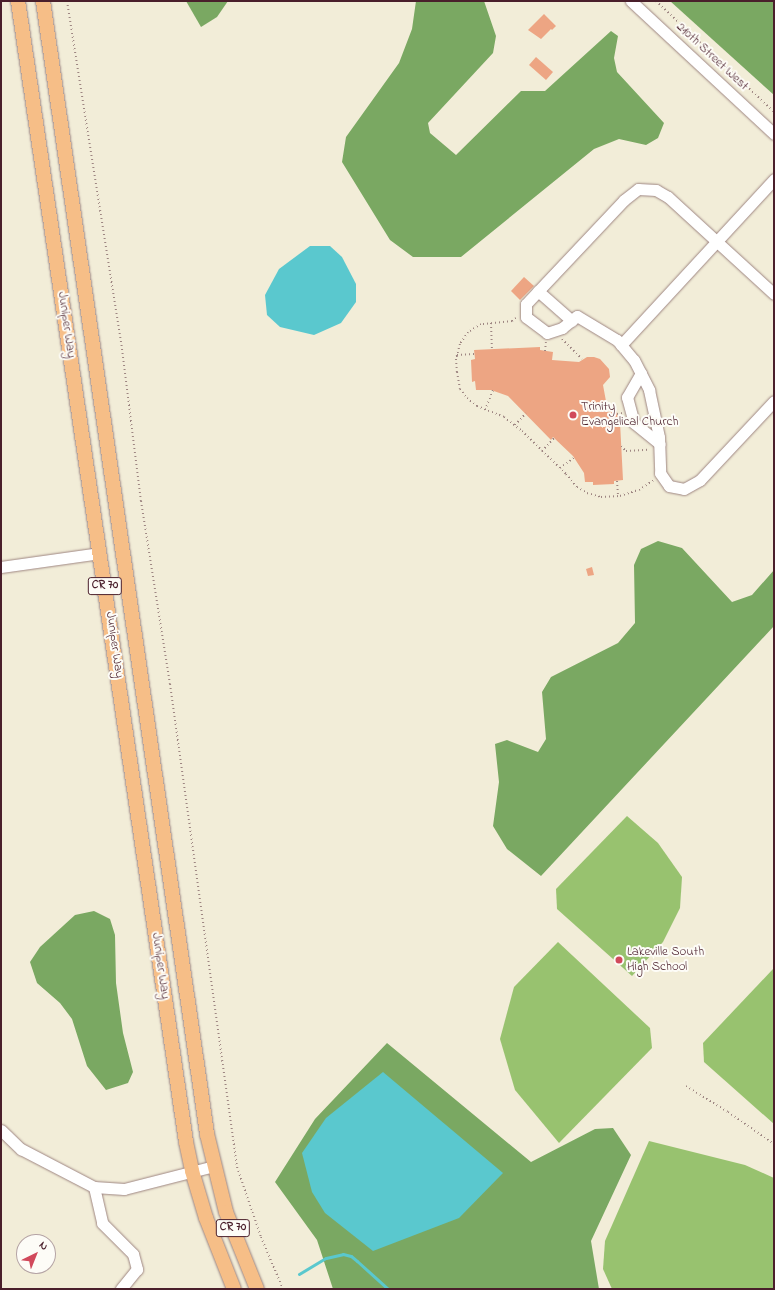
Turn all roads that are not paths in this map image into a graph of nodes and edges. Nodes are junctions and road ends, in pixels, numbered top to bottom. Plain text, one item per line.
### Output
1 (18, 1) edge
2 (43, 1) edge
3 (631, 1) edge
4 (774, 134) edge
5 (774, 179) edge
6 (716, 241) junction
7 (538, 291) junction
8 (774, 294) edge
9 (572, 320) junction
10 (621, 345) junction
11 (641, 373) junction
12 (774, 401) edge
13 (660, 444) junction
14 (100, 553) junction
15 (1, 567) edge
16 (1, 1130) edge
17 (214, 1166) junction
18 (192, 1171) junction
19 (94, 1187) junction
20 (121, 1289) edge
21 (234, 1289) edge
22 (257, 1289) edge

1 - 14 main road, Juniper Way / CR 70
2 - 17 main road, Juniper Way / CR 70
3 - 4 street, 210th Street West
5 - 6 street
6 - 7 street
6 - 8 street
6 - 10 street
7 - 9 street
7 - 9 street
9 - 10 street
10 - 11 street
11 - 13 street
11 - 13 street
12 - 13 street
14 - 15 street
14 - 18 main road, Juniper Way / CR 70
16 - 19 street
17 - 18 street
17 - 22 main road, CR 70
18 - 19 street
18 - 21 main road, CR 70
19 - 20 street

